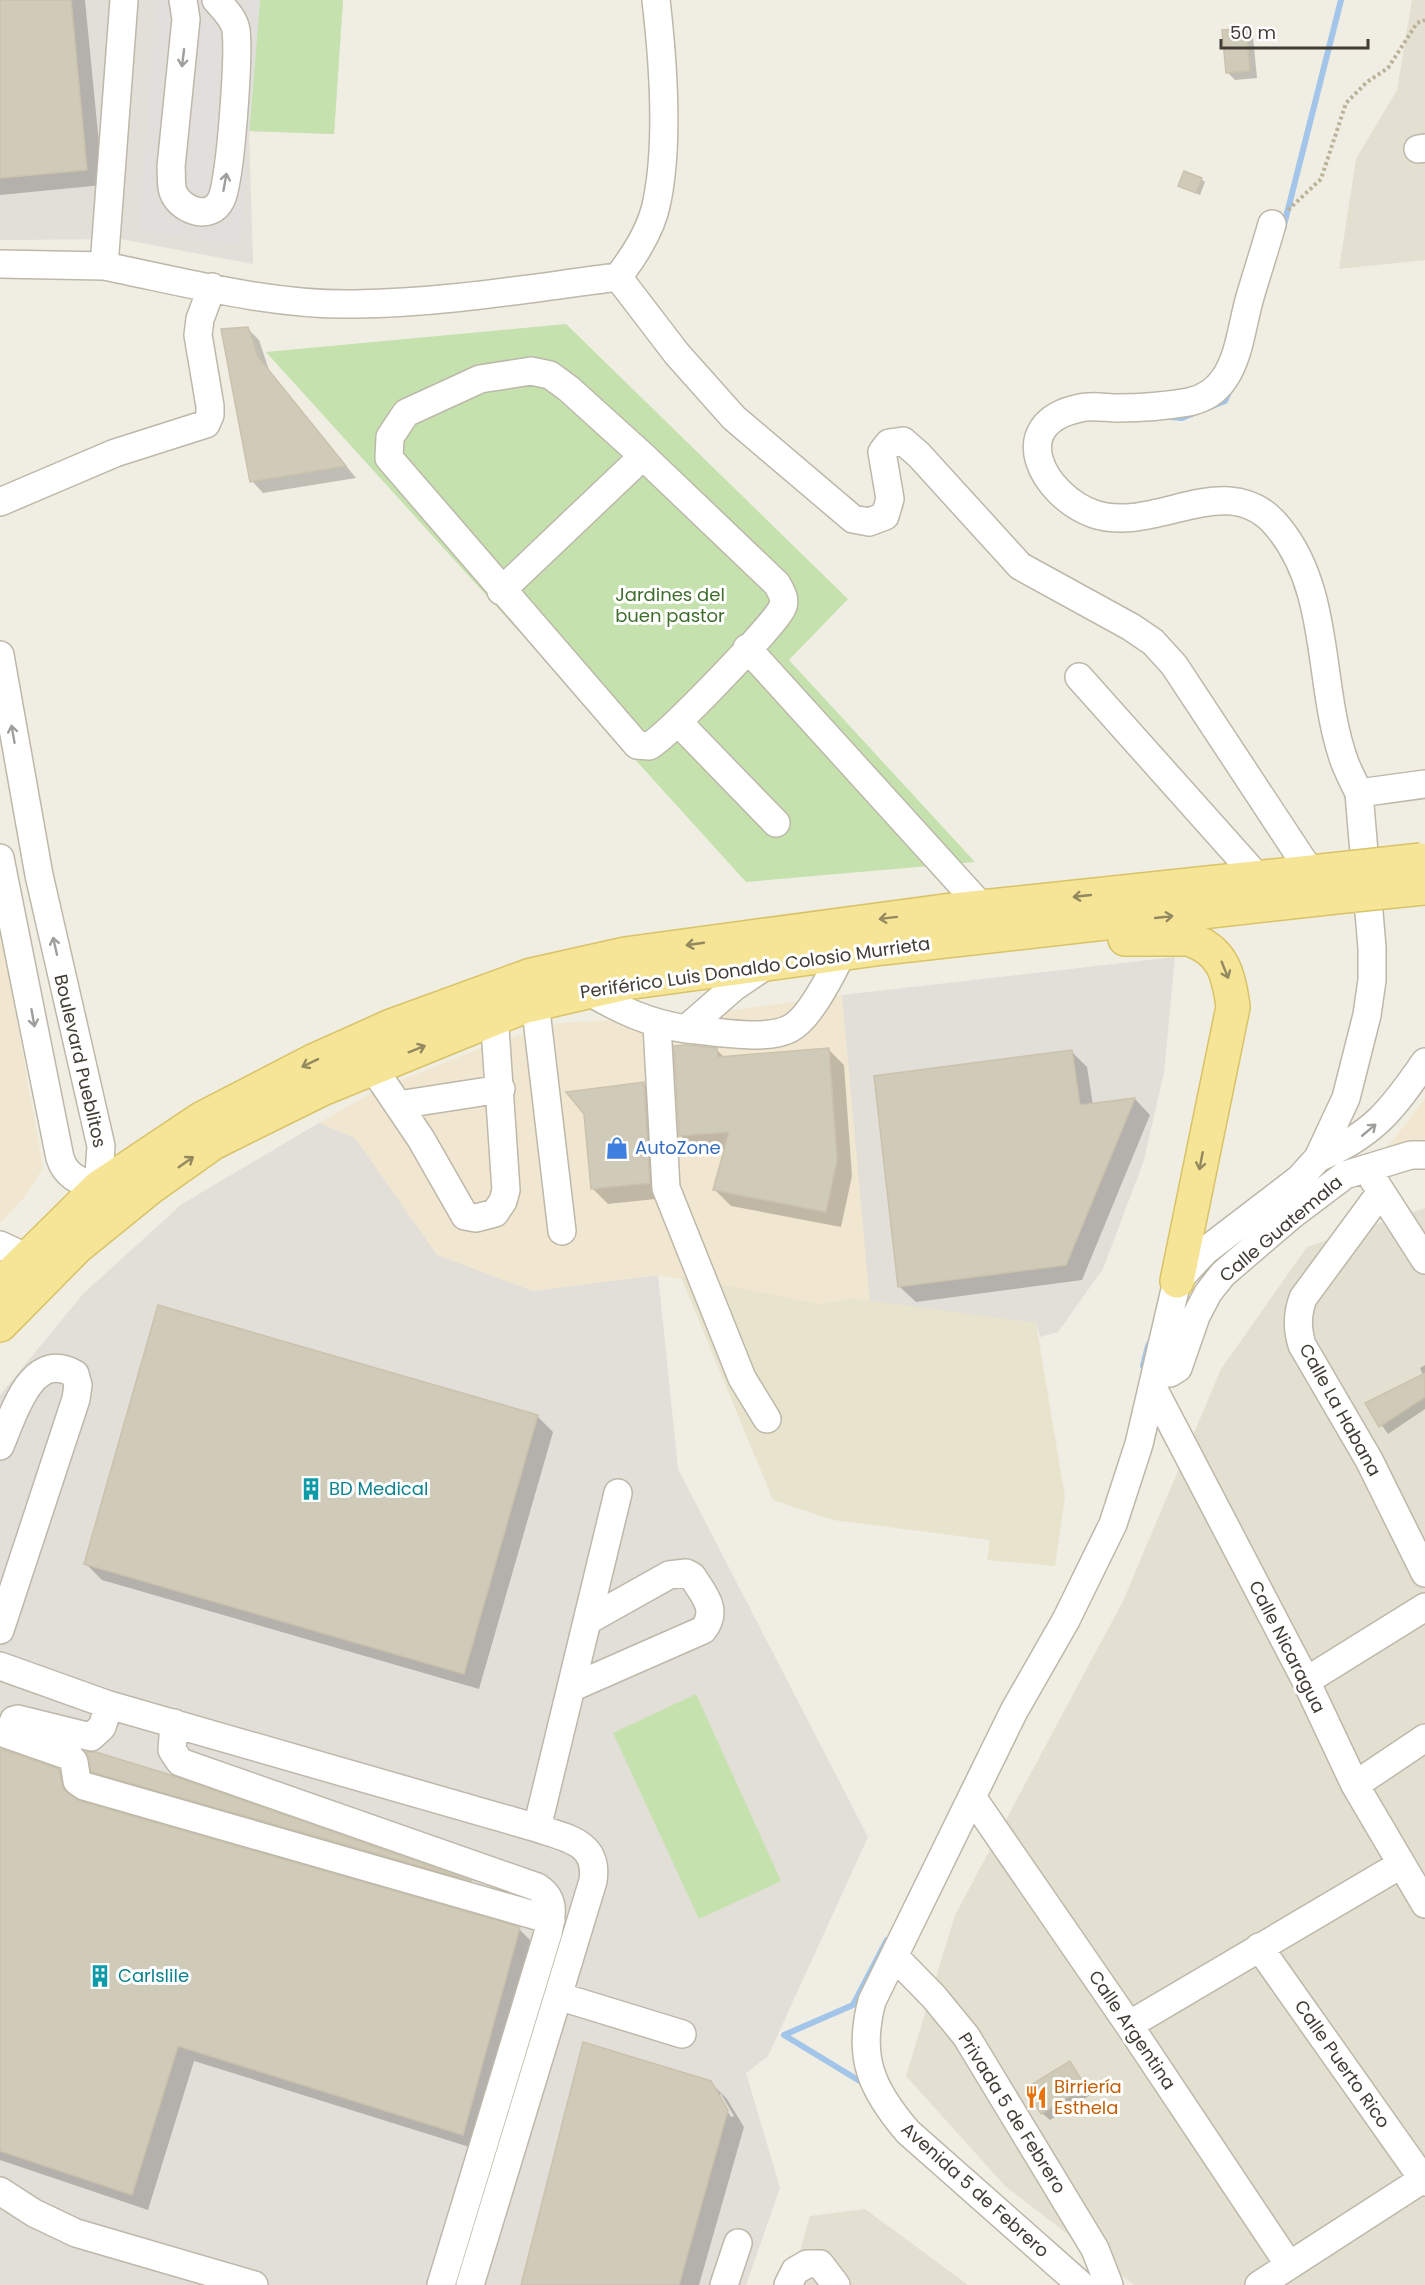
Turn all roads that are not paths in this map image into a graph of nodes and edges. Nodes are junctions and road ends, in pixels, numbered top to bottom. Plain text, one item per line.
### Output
1 (124, 0) edge
2 (183, 0) edge
3 (216, 0) edge
4 (656, 0) edge
5 (1272, 224) road end
6 (104, 266) junction
7 (3, 269) edge
8 (618, 277) junction
9 (212, 287) junction
10 (644, 456) junction
11 (0, 502) edge
12 (501, 591) junction
13 (747, 648) junction
14 (0, 655) edge
15 (1079, 677) dead end
16 (678, 722) junction
17 (10, 784) edge
18 (1425, 784) edge
19 (1359, 793) junction
20 (776, 824) dead end
21 (2, 869) edge
22 (1424, 869) edge
23 (39, 875) junction
24 (1259, 877) junction
25 (1335, 883) junction
26 (1280, 904) junction
27 (982, 907) junction
28 (856, 922) junction
29 (970, 939) junction
30 (842, 954) junction
31 (768, 964) junction
32 (583, 977) junction
33 (534, 990) junction
34 (494, 1003) junction
35 (657, 1025) junction
36 (686, 1029) junction
37 (364, 1055) junction
38 (1425, 1062) edge
39 (501, 1089) junction
40 (398, 1105) junction
41 (1425, 1155) edge
42 (1318, 1158) junction
43 (1365, 1169) junction
44 (151, 1187) junction
45 (98, 1188) junction
46 (1381, 1192) junction
47 (562, 1231) dead end
48 (77, 1247) junction
49 (27, 1258) edge
50 (1425, 1260) edge
51 (1177, 1281) junction
52 (0, 1285) edge
53 (0, 1325) edge
54 (1154, 1381) junction
55 (767, 1419) dead end
56 (0, 1446) edge
57 (618, 1493) dead end
58 (1415, 1526) edge
59 (1425, 1573) edge
60 (1425, 1607) edge
61 (2, 1617) edge
62 (587, 1621) junction
63 (0, 1666) edge
64 (1306, 1680) junction
65 (571, 1688) junction
66 (109, 1705) junction
67 (174, 1724) junction
68 (4, 1734) edge
69 (1425, 1738) edge
70 (1355, 1785) junction
71 (972, 1797) junction
72 (537, 1828) junction
73 (1400, 1865) junction
74 (1425, 1904) edge
75 (551, 1920) junction
76 (1259, 1947) junction
77 (894, 1956) junction
78 (558, 1996) junction
79 (1129, 2025) junction
80 (682, 2034) dead end
81 (1424, 2180) edge
82 (0, 2191) edge
83 (738, 2243) dead end
84 (1289, 2265) junction
85 (254, 2285) edge
86 (441, 2285) edge
87 (470, 2285) edge
88 (724, 2285) edge
89 (788, 2285) edge
90 (836, 2285) edge
91 (1081, 2285) edge
92 (1109, 2285) edge
93 (1258, 2285) edge

1 - 6 street
2 -> 3 street
4 - 8 street
5 - 19 street
6 - 7 street
6 - 9 street
8 - 9 street
8 - 25 street
9 - 11 street
10 - 12 street
10 - 12 street
10 - 13 street
12 - 16 street
13 - 16 street
13 - 27 street
17 -> 14 street, Boulevard Pueblitos
15 - 24 street
16 - 20 street
17 - 23 street, Boulevard Pueblitos
18 - 19 street
19 - 42 street
21 - 23 street
21 -> 45 street, Boulevard Pueblitos
22 - 25 main road, Periférico Luis Donaldo Colosio Murrieta, bridge
45 -> 23 street, Boulevard Pueblitos
24 - 25 main road, Periférico Luis Donaldo Colosio Murrieta
24 - 26 street
24 -> 27 main road, Periférico Luis Donaldo Colosio Murrieta
25 - 26 main road, Periférico Luis Donaldo Colosio Murrieta
29 -> 26 main road, Periférico Luis Donaldo Colosio Murrieta
27 -> 28 main road, Periférico Luis Donaldo Colosio Murrieta
28 - 30 street
28 -> 32 main road, Periférico Luis Donaldo Colosio Murrieta
29 - 30 main road, Periférico Luis Donaldo Colosio Murrieta
29 -> 51 main road
30 - 31 main road, Periférico Luis Donaldo Colosio Murrieta
30 - 36 street
31 - 32 main road, Periférico Luis Donaldo Colosio Murrieta
31 - 36 street
32 - 33 main road, Periférico Luis Donaldo Colosio Murrieta
32 - 35 street
33 - 34 main road, Periférico Luis Donaldo Colosio Murrieta
33 - 47 street
34 - 37 main road, Periférico Luis Donaldo Colosio Murrieta
34 - 39 street
35 - 36 street
35 - 55 street
37 - 40 street
44 -> 37 main road, Periférico Luis Donaldo Colosio Murrieta
37 -> 45 main road, Periférico Luis Donaldo Colosio Murrieta
42 -> 38 street
39 - 40 street
39 - 40 street
41 - 43 street, Calle Guatemala
42 - 51 street
43 - 46 street
43 - 54 street, Calle Guatemala
44 - 45 main road
44 - 48 main road, Periférico Luis Donaldo Colosio Murrieta
45 - 48 main road
45 - 49 main road, Periférico Luis Donaldo Colosio Murrieta
46 - 50 street
46 - 58 street, Calle La Habana
48 - 49 main road, Periférico Luis Donaldo Colosio Murrieta
49 - 52 main road, Periférico Luis Donaldo Colosio Murrieta
49 - 53 main road, Periférico Luis Donaldo Colosio Murrieta
51 - 54 street, Avenida 5 de Febrero
54 - 64 street, Calle Nicaragua
54 - 71 street, Avenida 5 de Febrero
56 - 61 street
57 - 62 street
58 - 59 street, Calle La Habana
60 - 64 street
62 - 65 street
62 - 65 street
63 - 66 street
64 - 70 street, Calle Nicaragua
65 - 72 street
66 - 67 street
66 - 68 street
67 - 72 street
67 - 75 street
68 - 75 street
69 - 70 street
70 - 73 street, Calle Nicaragua
71 - 77 street, Avenida 5 de Febrero
71 - 79 street, Calle Argentina
72 - 78 street
73 - 74 street, Calle Nicaragua
73 - 76 street
75 - 86 street
76 - 79 street
76 - 81 street, Calle Puerto Rico
77 - 91 street, Avenida 5 de Febrero
77 - 92 street, Privada 5 de Febrero
78 - 80 street
78 - 87 street
79 - 84 street, Calle Argentina
81 - 84 street
82 - 85 street
83 - 88 street
84 - 93 street
89 - 90 street

